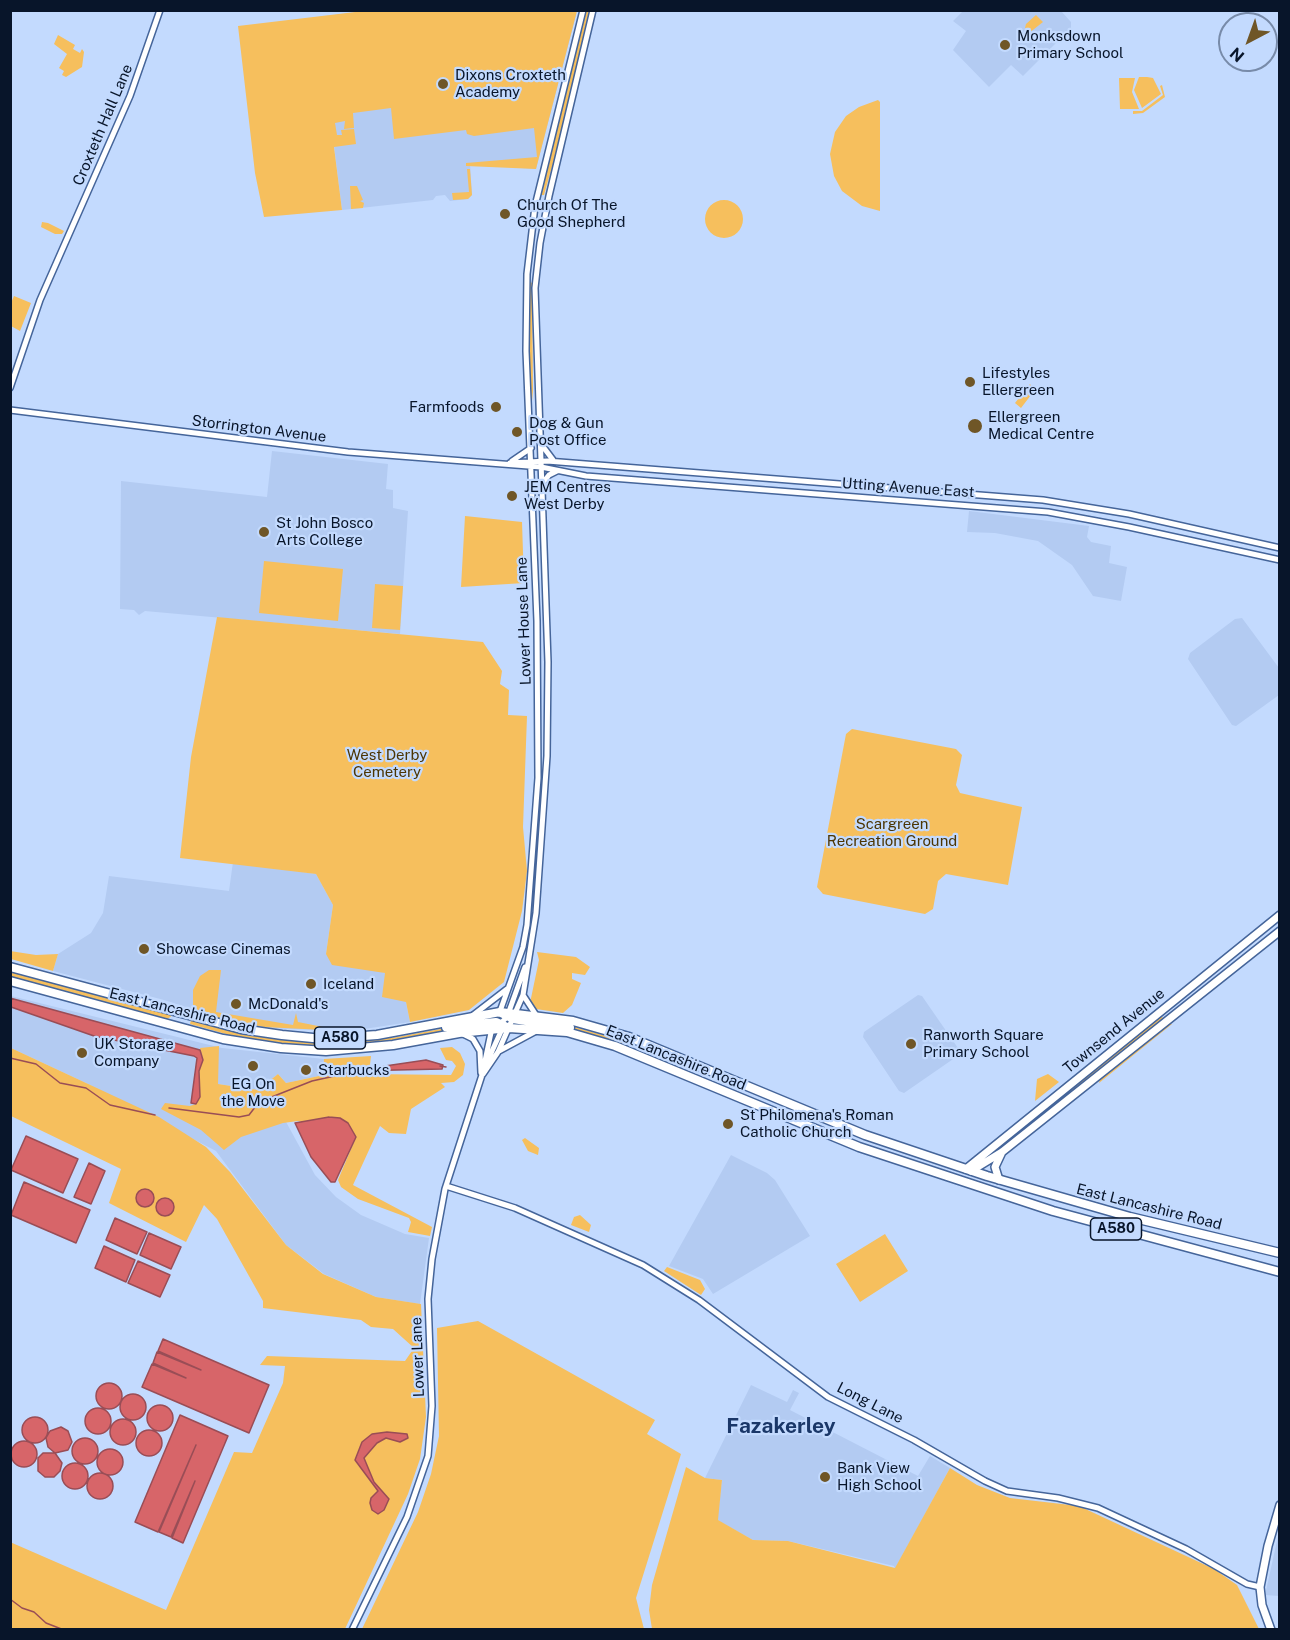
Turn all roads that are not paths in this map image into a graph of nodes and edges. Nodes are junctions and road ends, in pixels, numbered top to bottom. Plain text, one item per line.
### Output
1 (160, 10) edge
2 (583, 10) edge
3 (593, 10) edge
4 (10, 388) edge
5 (10, 410) edge
6 (539, 440) junction
7 (531, 448) junction
8 (556, 462) junction
9 (505, 464) junction
10 (531, 464) junction
11 (540, 464) junction
12 (557, 471) junction
13 (541, 485) junction
14 (1280, 548) edge
15 (1280, 560) edge
16 (1280, 915) edge
17 (1280, 931) edge
18 (531, 950) junction
19 (10, 967) edge
20 (10, 981) edge
21 (510, 986) junction
22 (523, 995) junction
23 (536, 1015) junction
24 (470, 1017) junction
25 (505, 1021) junction
26 (538, 1030) junction
27 (459, 1033) junction
28 (377, 1035) junction
29 (592, 1039) junction
30 (498, 1052) junction
31 (482, 1075) junction
32 (1002, 1152) junction
33 (968, 1171) junction
34 (955, 1179) junction
35 (999, 1180) junction
36 (974, 1185) junction
37 (446, 1186) junction
38 (1280, 1253) edge
39 (1280, 1272) edge
40 (1280, 1505) edge
41 (1260, 1587) junction
42 (352, 1629) edge
43 (1271, 1629) edge

1 - 4 street, Croxteth Hall Lane
2 - 7 street, Lower House Lane
3 - 6 street, Lower House Lane
5 - 9 street, Storrington Avenue
6 - 8 street
6 - 11 street, Lower House Lane
7 - 9 street
7 - 10 street, Lower House Lane
8 - 11 street, Utting Avenue East
8 - 14 street, Utting Avenue East
9 - 10 street, Storrington Avenue
10 - 11 street, Utting Avenue East
10 - 21 street, Lower House Lane
11 - 12 street, Utting Avenue East
11 - 13 street, Lower House Lane
12 - 13 street
12 - 15 street, Utting Avenue East
13 - 18 street, Lower House Lane
16 - 33 main road, Townsend Avenue
17 - 32 main road, Townsend Avenue
18 - 22 street, Lower House Lane
18 - 25 street
19 - 28 highway, East Lancashire Road / A580
20 - 27 highway, East Lancashire Road / A580
21 - 24 street
21 - 25 street, Lower House Lane
22 - 23 street
22 - 25 street, Lower House Lane
23 - 25 highway, East Lancashire Road / A580
23 - 33 highway, East Lancashire Road / A580
24 - 25 highway, East Lancashire Road / A580
24 - 28 highway, East Lancashire Road / A580
25 - 26 highway, East Lancashire Road / A580
25 - 27 highway, East Lancashire Road / A580
25 - 28 highway
25 - 29 highway
25 - 30 street, Lower Lane
25 - 31 street
25 - 31 street, Lower Lane
26 - 29 highway, East Lancashire Road / A580
26 - 30 street
27 - 31 street
29 - 34 highway, East Lancashire Road / A580
30 - 31 street, Lower Lane
31 - 37 street, Lower Lane
32 - 33 main road, Townsend Avenue
32 - 35 main road
33 - 34 highway
33 - 35 highway, East Lancashire Road / A580
33 - 36 highway
34 - 36 highway, East Lancashire Road / A580
35 - 38 highway, East Lancashire Road / A580
36 - 39 highway, East Lancashire Road / A580
37 - 41 street, Long Lane
37 - 42 street, Lower Lane
40 - 41 main road
41 - 43 main road

